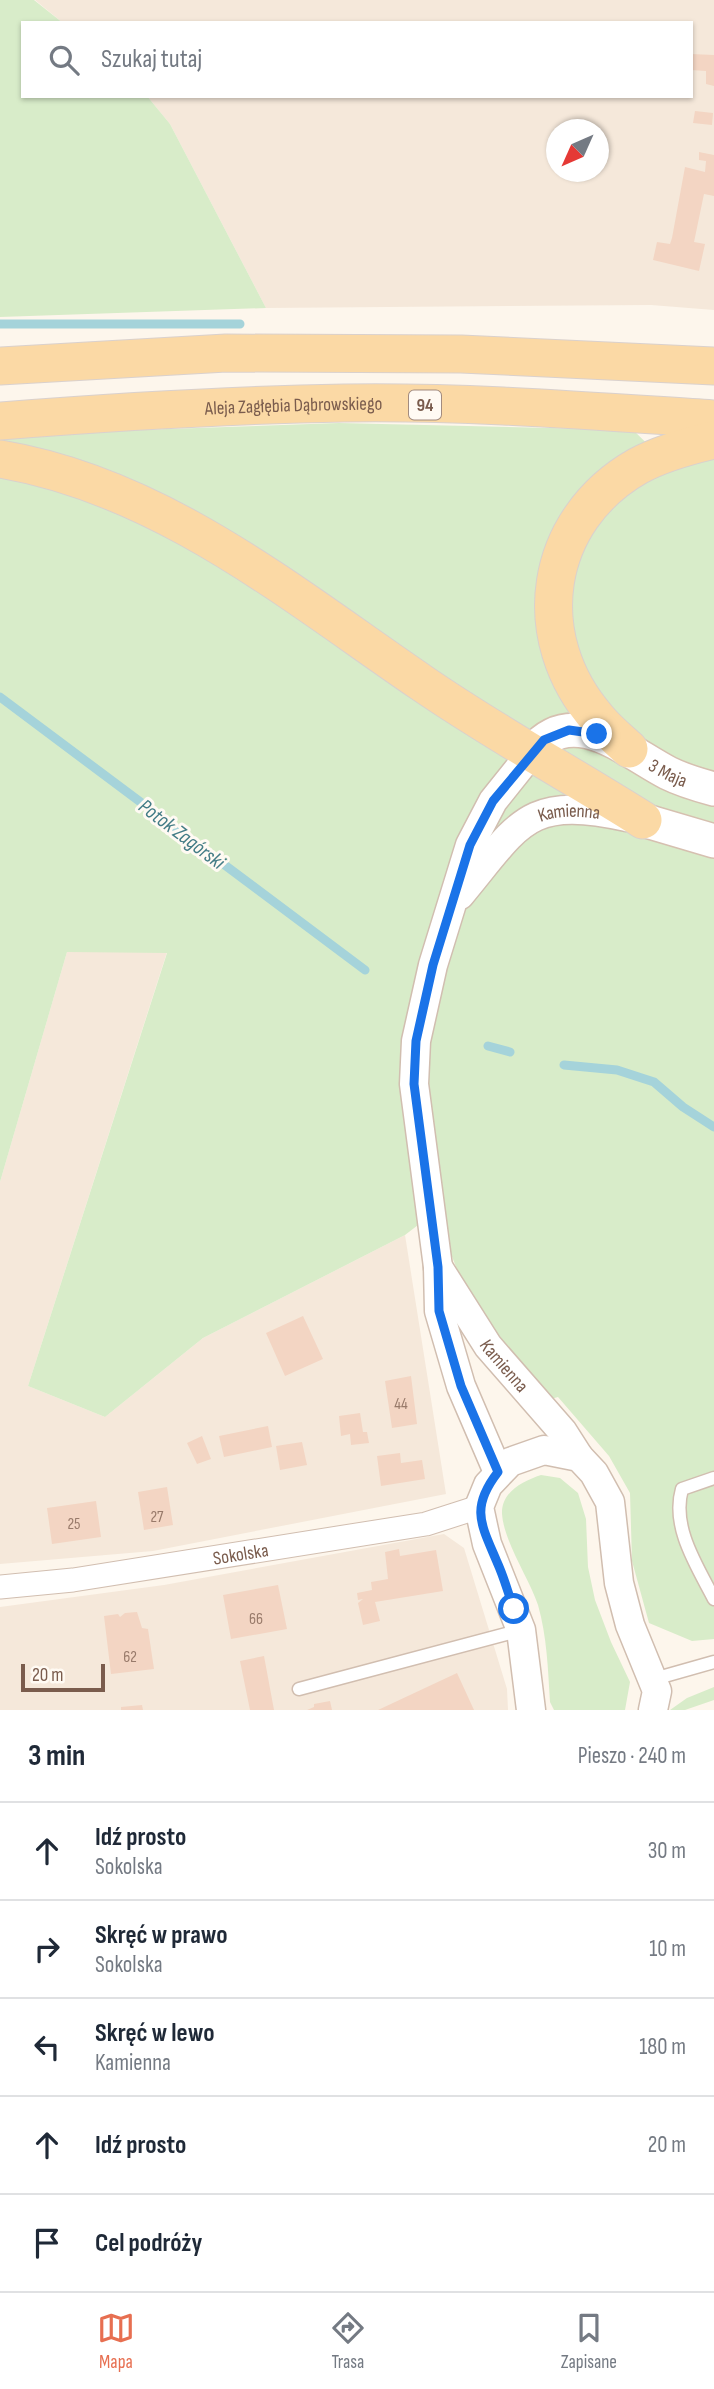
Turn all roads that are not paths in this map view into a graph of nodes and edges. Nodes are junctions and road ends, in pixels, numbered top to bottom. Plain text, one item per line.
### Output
1 (0, 366) edge
2 (714, 366) edge
3 (714, 419) edge
4 (0, 421) edge
5 (714, 440) edge
6 (0, 459) edge
7 (629, 749) junction
8 (533, 751) junction
9 (714, 789) edge
10 (643, 820) junction
11 (714, 841) edge
12 (452, 906) junction
13 (438, 1267) junction
14 (579, 1457) junction
15 (498, 1472) junction
16 (714, 1478) edge
17 (479, 1507) junction
18 (0, 1587) edge
19 (714, 1599) edge
20 (521, 1630) junction
21 (714, 1662) edge
22 (654, 1679) junction
23 (299, 1689) dead end
24 (531, 1710) edge
25 (653, 1710) edge

1 - 2 main road
3 - 4 main road, Aleja Zagłębia Dąbrowskiego / 94
5 - 7 main road
6 - 8 main road
7 - 8 main road, 3 Maja
7 - 9 main road, 3 Maja
8 - 10 main road
8 - 12 street, Kamienna
10 - 11 main road
10 - 12 street, Kamienna
12 - 13 street, Kamienna
13 - 14 street, Kamienna
13 - 15 street, Kamienna
14 - 15 street
14 - 22 street
15 - 17 street
16 - 19 lane
17 - 18 street, Sokolska
17 - 20 street
20 - 23 lane
20 - 24 street
21 - 22 lane
22 - 25 street

